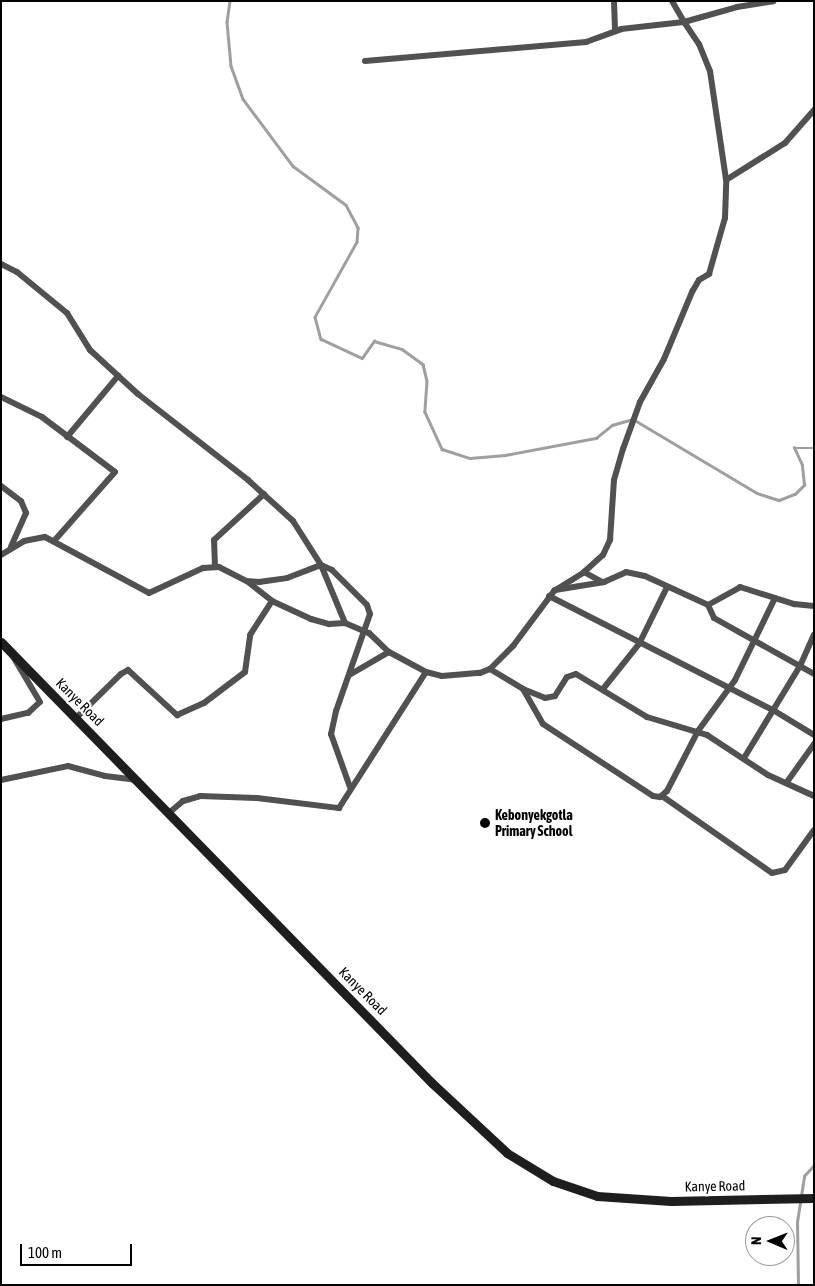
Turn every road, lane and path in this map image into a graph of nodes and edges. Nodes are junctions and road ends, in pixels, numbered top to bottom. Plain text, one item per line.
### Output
1 (614, 1) edge
2 (672, 1) edge
3 (774, 1) edge
4 (684, 22) junction
5 (615, 31) junction
6 (365, 61) dead end
7 (814, 110) edge
8 (726, 180) junction
9 (1, 264) edge
10 (118, 376) junction
11 (1, 397) edge
12 (67, 438) junction
13 (1, 486) edge
14 (264, 494) junction
15 (54, 541) junction
16 (11, 547) junction
17 (1, 555) edge
18 (595, 563) junction
19 (321, 565) junction
20 (215, 567) junction
21 (584, 572) junction
22 (599, 580) junction
23 (247, 581) junction
24 (667, 587) junction
25 (554, 591) junction
26 (549, 596) junction
27 (775, 598) junction
28 (272, 601) junction
29 (708, 605) junction
30 (814, 606) edge
31 (345, 623) junction
32 (365, 631) junction
33 (814, 635) edge
34 (755, 641) junction
35 (1, 642) edge
36 (638, 644) junction
37 (389, 652) junction
38 (11, 653) junction
39 (800, 666) junction
40 (490, 669) junction
41 (426, 672) junction
42 (351, 674) junction
43 (814, 674) edge
44 (523, 689) junction
45 (603, 689) junction
46 (728, 690) junction
47 (773, 710) junction
48 (76, 718) junction
49 (1, 719) edge
50 (698, 732) junction
51 (814, 735) edge
52 (814, 744) edge
53 (744, 758) junction
54 (1, 780) edge
55 (138, 780) junction
56 (786, 782) junction
57 (350, 787) junction
58 (662, 796) junction
59 (814, 796) edge
60 (170, 812) junction
61 (814, 830) edge
62 (814, 1198) edge

1 - 5 street
2 - 4 street
3 - 4 street
4 - 5 street
4 - 8 street
5 - 6 street
7 - 8 street
8 - 18 street
9 - 10 street
10 - 12 street
10 - 14 street
11 - 12 street
12 - 15 street
13 - 16 street
14 - 19 street
14 - 20 street
15 - 16 street
15 - 20 street
16 - 17 street
18 - 21 street
18 - 22 street
19 - 23 street
19 - 31 street
19 - 32 street
20 - 23 street
21 - 22 street
21 - 25 street
22 - 24 street
22 - 25 street
23 - 28 street
24 - 29 street
24 - 36 street
25 - 26 street
26 - 36 street
26 - 40 street
27 - 29 street
27 - 30 street
27 - 34 street
28 - 31 street
28 - 48 street
29 - 34 street
31 - 32 street
32 - 37 street
32 - 42 street
33 - 39 street
34 - 39 street
34 - 46 street
35 - 38 main road, Kanye Road
36 - 45 street
36 - 46 street
37 - 41 street
37 - 42 street
38 - 48 main road, Kanye Road
38 - 49 street
39 - 43 street
39 - 47 street
40 - 41 street
40 - 44 street
41 - 57 street
42 - 57 street
44 - 45 street
44 - 58 street
45 - 50 street
46 - 47 street
46 - 50 street
47 - 51 street
47 - 53 street
48 - 55 main road, Kanye Road
50 - 53 street
50 - 58 street
52 - 56 street
53 - 56 street
54 - 55 street
55 - 60 main road, Kanye Road
56 - 59 street
57 - 60 street
58 - 61 street
60 - 62 main road, Kanye Road

